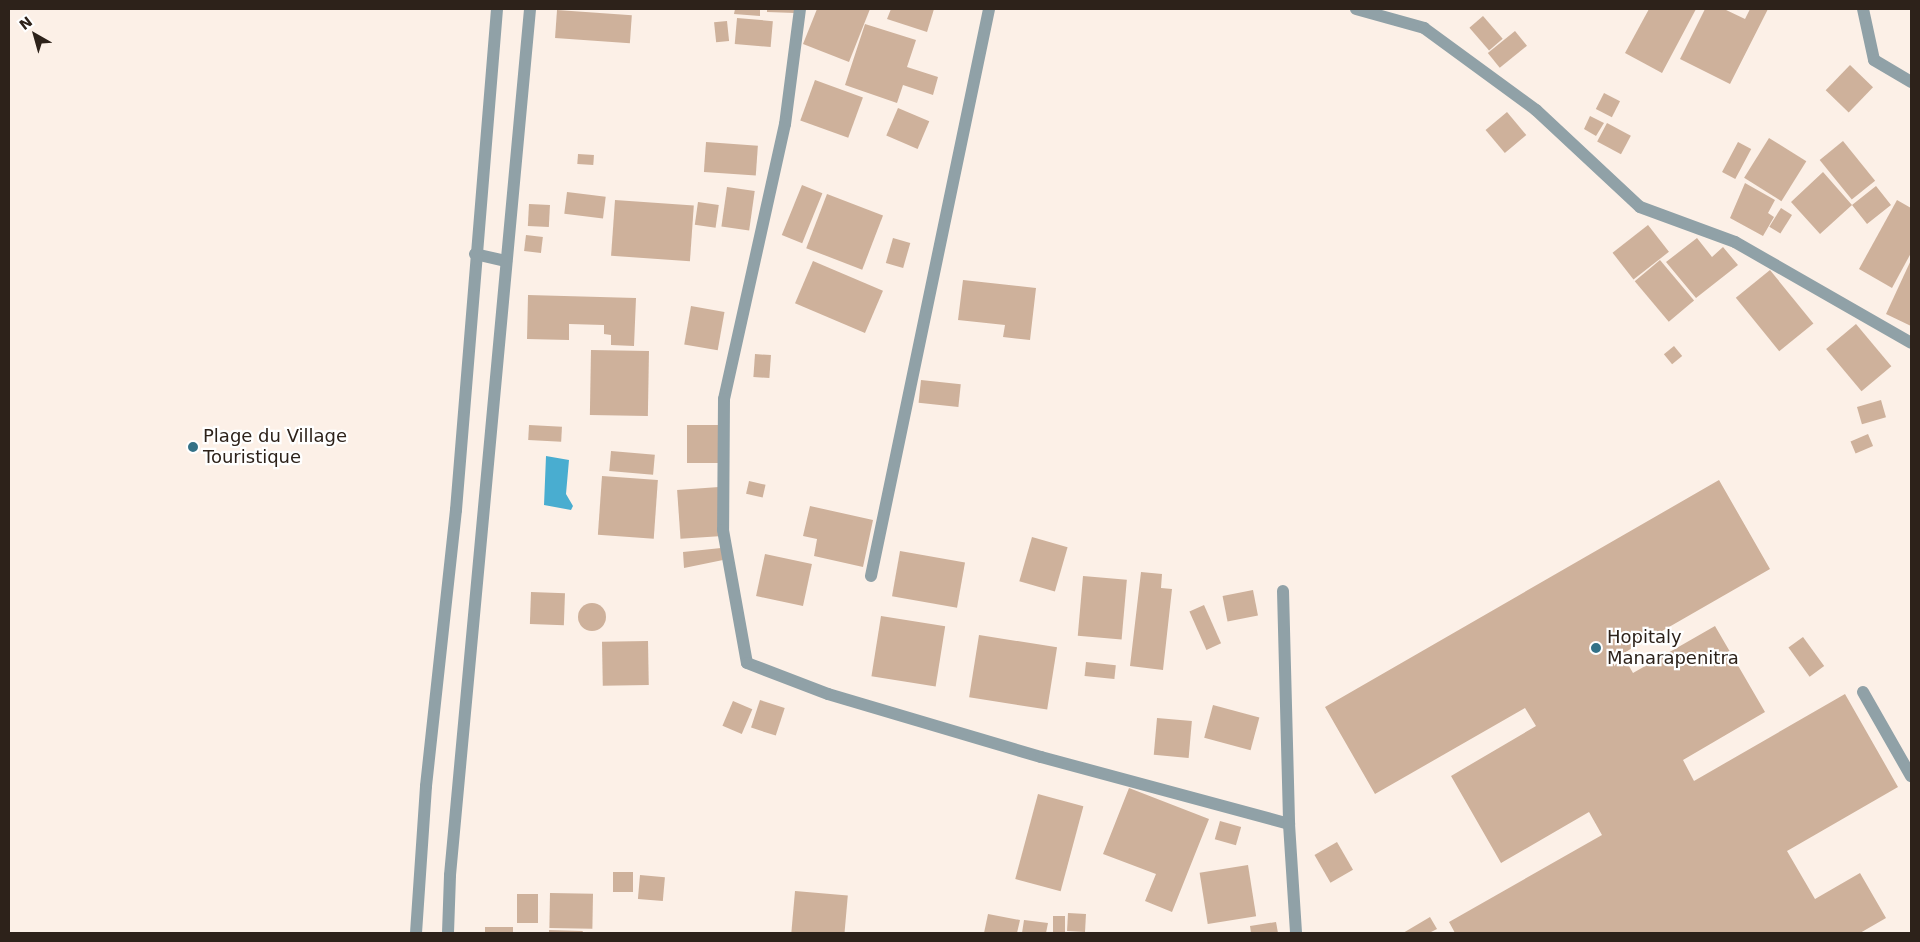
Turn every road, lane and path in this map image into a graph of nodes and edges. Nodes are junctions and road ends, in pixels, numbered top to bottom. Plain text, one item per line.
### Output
1 (497, 9) edge
2 (530, 9) edge
3 (800, 9) edge
4 (989, 9) edge
5 (1356, 9) edge
6 (1862, 9) edge
7 (1911, 82) edge
8 (475, 254) junction
9 (506, 261) junction
10 (1911, 343) edge
11 (871, 576) dead end
12 (1283, 591) dead end
13 (1862, 692) dead end
14 (1911, 776) edge
15 (1289, 824) junction
16 (416, 933) edge
17 (448, 933) edge
18 (1296, 933) edge

1 - 8 street
2 - 9 street
3 - 15 street
4 - 11 street
5 - 10 street
6 - 7 street
8 - 9 street
8 - 16 street
9 - 17 street
12 - 15 street
13 - 14 street
15 - 18 street

